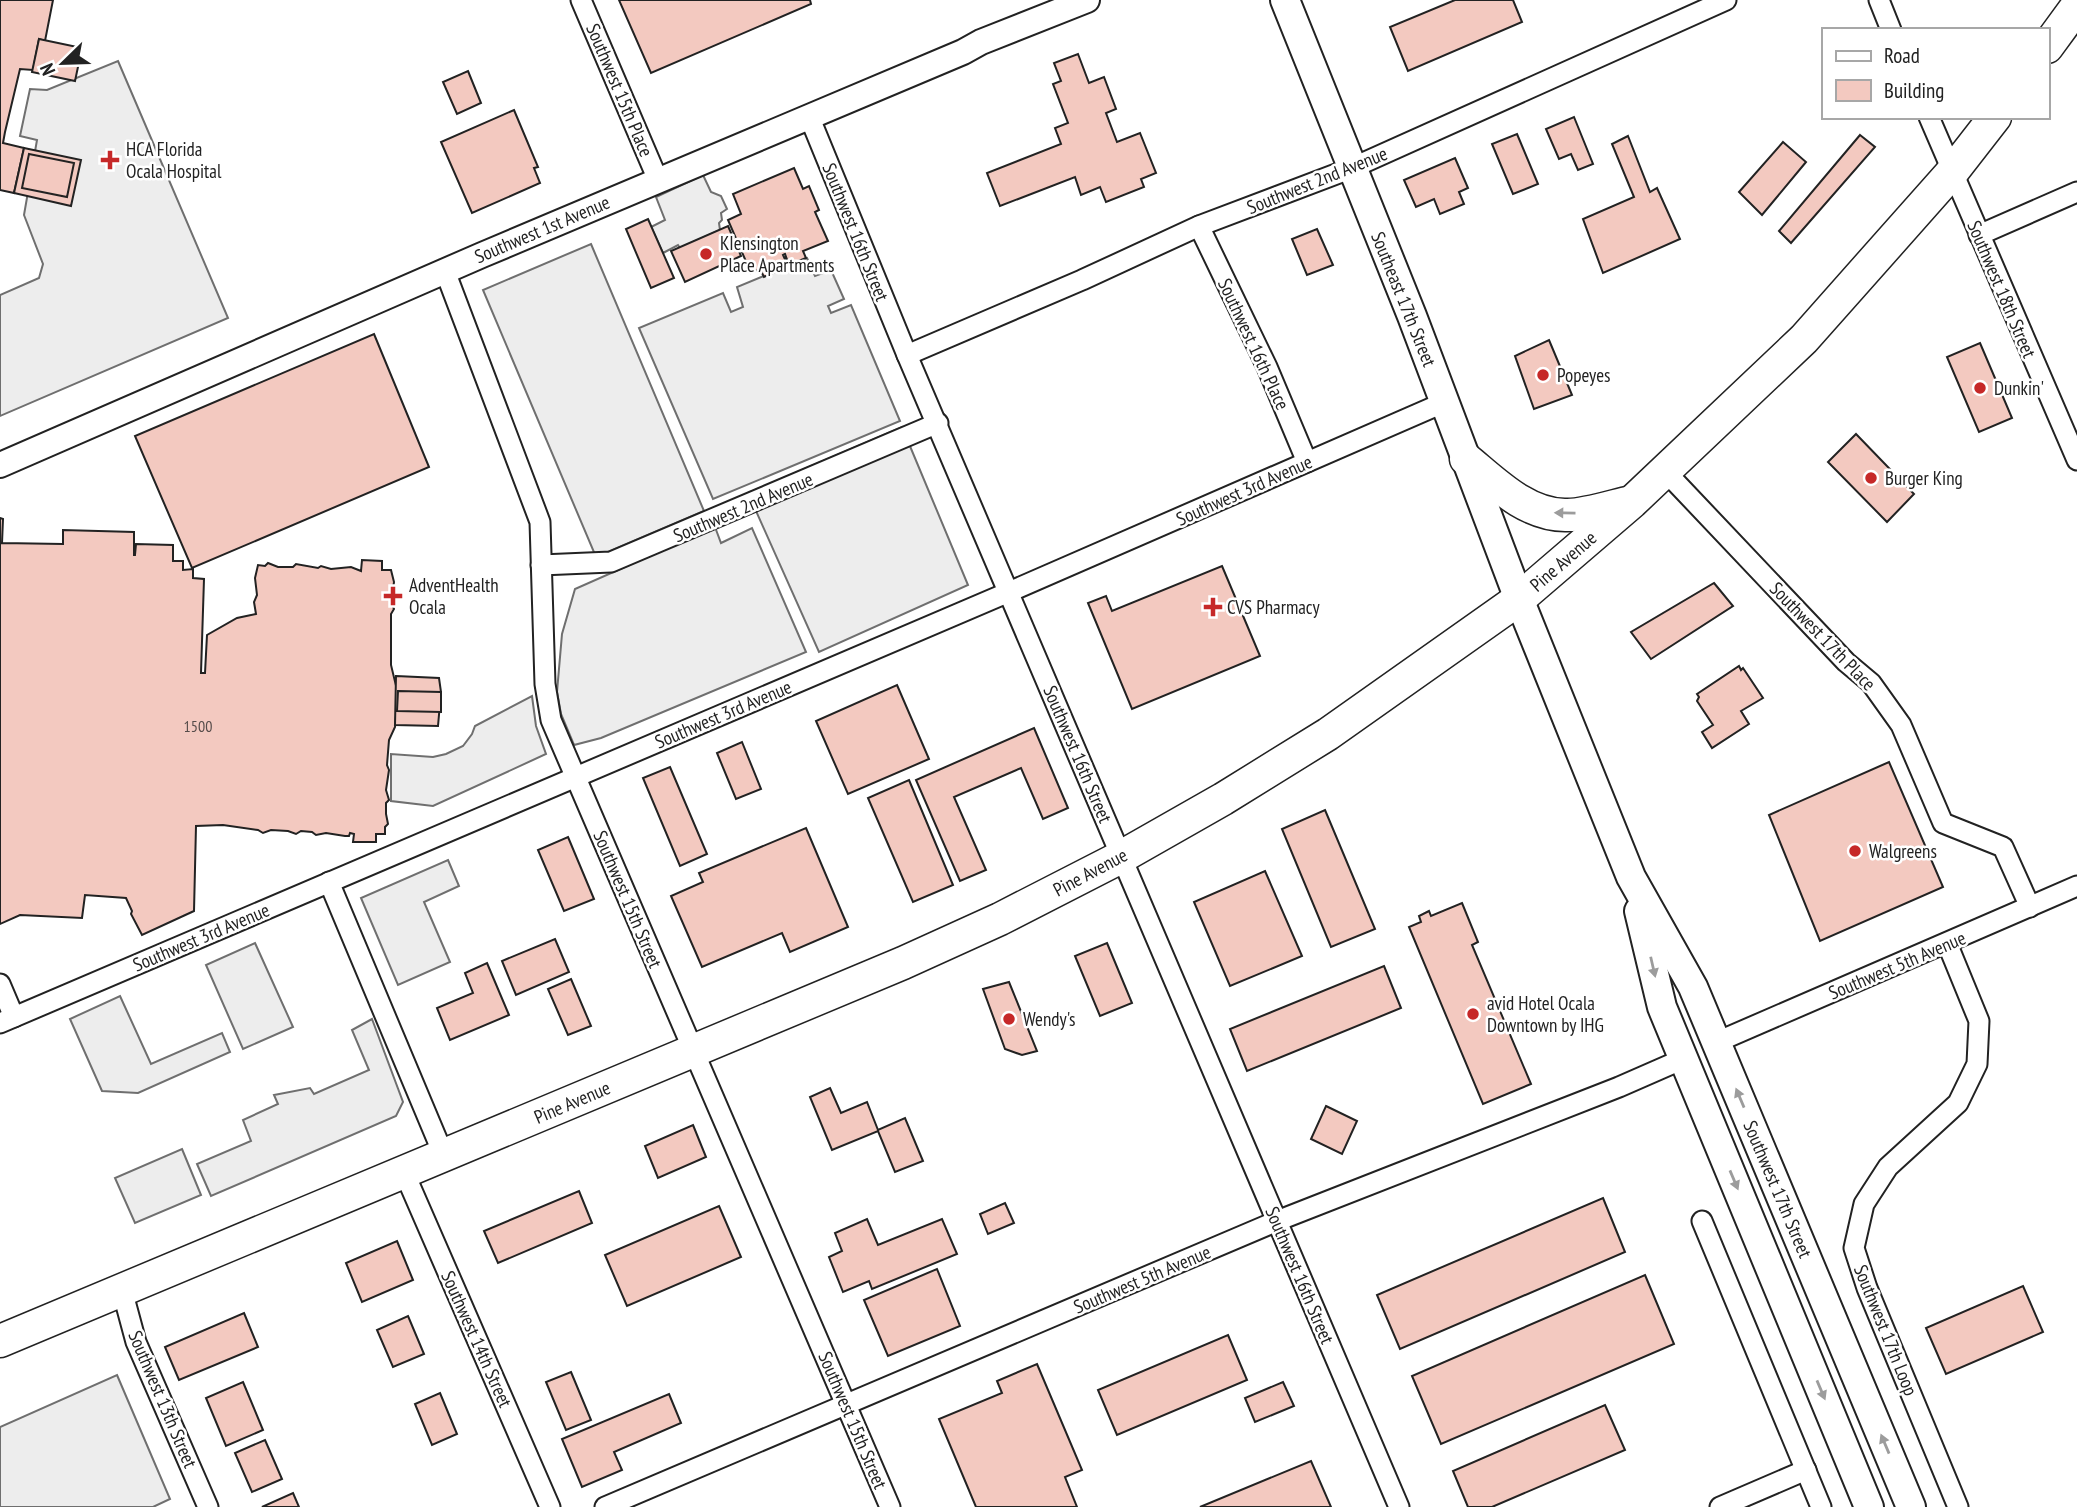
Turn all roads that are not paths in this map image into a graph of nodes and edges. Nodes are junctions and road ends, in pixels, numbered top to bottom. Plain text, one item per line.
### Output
1 (581, 0) edge
2 (1284, 0) edge
3 (1726, 0) edge
4 (1879, 0) edge
5 (1080, 2) edge
6 (2077, 6) edge
7 (1890, 28) edge
8 (2049, 44) edge
9 (809, 116) junction
10 (1930, 119) edge
11 (1993, 119) edge
12 (1352, 168) junction
13 (1952, 171) junction
14 (658, 180) junction
15 (2077, 192) edge
16 (1199, 226) junction
17 (1979, 235) junction
18 (445, 271) junction
19 (907, 355) junction
20 (1445, 402) junction
21 (938, 423) junction
22 (1466, 459) junction
23 (2077, 460) edge
24 (1307, 462) junction
25 (0, 465) edge
26 (1665, 471) junction
27 (1632, 502) junction
28 (541, 565) junction
29 (1009, 592) junction
30 (1519, 599) junction
31 (576, 777) junction
32 (1121, 857) junction
33 (1631, 877) junction
34 (328, 882) junction
35 (2077, 886) edge
36 (2030, 906) junction
37 (1947, 943) junction
38 (0, 984) edge
39 (7, 1020) edge
40 (1717, 1042) junction
41 (693, 1052) junction
42 (1683, 1059) junction
43 (444, 1156) junction
44 (404, 1172) junction
45 (1702, 1221) dead end
46 (1278, 1222) junction
47 (122, 1290) junction
48 (0, 1341) edge
49 (846, 1404) junction
50 (1806, 1470) junction
51 (208, 1507) edge
52 (550, 1507) edge
53 (605, 1507) edge
54 (890, 1507) edge
55 (1399, 1507) edge
56 (1720, 1507) edge
57 (1821, 1507) edge
58 (1869, 1507) edge
59 (1911, 1507) edge
60 (1958, 1507) edge

1 - 14 street, Southwest 15th Place
2 - 12 main road, Southeast 17th Street
3 - 12 street, Southwest 2nd Avenue
4 - 7 street
5 - 9 street, Southwest 1st Avenue
6 - 8 highway
9 - 14 street, Southwest 1st Avenue
9 - 19 street, Southwest 16th Street
10 - 13 street, Southwest 18th Street
11 - 13 highway, Pine Avenue
12 - 16 street, Southwest 2nd Avenue
12 - 20 main road, Southeast 17th Street
13 - 17 street, Southwest 18th Street
13 - 26 highway, Pine Avenue
14 - 18 street, Southwest 1st Avenue
15 - 17 street
16 - 19 street, Southwest 2nd Avenue
16 - 24 street, Southwest 16th Place
17 - 23 street, Southwest 18th Street
18 - 25 street, Southwest 1st Avenue
18 - 28 street, Southwest 15th Street
19 - 21 street, Southwest 16th Street
20 - 22 main road, Southeast 17th Street
20 - 24 street, Southwest 3rd Avenue
21 - 28 street, Southwest 2nd Avenue
21 - 29 street, Southwest 16th Street
27 -> 22 highway
22 - 30 main road, Southeast 17th Street
24 - 29 street, Southwest 3rd Avenue
26 - 27 highway, Pine Avenue
26 - 36 street, Southwest 17th Place
27 - 30 highway, Pine Avenue
28 - 31 street, Southwest 15th Street
29 - 31 street, Southwest 3rd Avenue
29 - 32 street, Southwest 16th Street
30 - 32 highway, Pine Avenue
30 - 33 main road, Southwest 17th Street
31 - 34 street, Southwest 3rd Avenue
31 - 41 street, Southwest 15th Street
32 - 41 highway, Pine Avenue
32 - 46 street, Southwest 16th Street
33 - 40 main road, Southwest 17th Street
33 -> 42 main road, Southwest 17th Street
34 - 39 street, Southwest 3rd Avenue
34 - 43 street
35 - 36 street, Southwest 5th Avenue
36 - 37 street, Southwest 5th Avenue
37 - 40 street, Southwest 5th Avenue
37 - 60 street, Southwest 17th Loop
38 - 39 street
59 -> 40 main road, Southwest 17th Street
41 - 43 highway, Pine Avenue
41 - 49 street, Southwest 15th Street
42 - 46 street, Southwest 5th Avenue
42 -> 58 main road, Southwest 17th Street
43 - 44 highway, Pine Avenue
44 - 47 highway, Pine Avenue
44 - 52 street, Southwest 14th Street
45 - 50 street
46 - 49 street, Southwest 5th Avenue
46 - 55 street, Southwest 16th Street
47 - 48 highway, Pine Avenue
47 - 51 street, Southwest 13th Street
49 - 53 street, Southwest 5th Avenue
49 - 54 street, Southwest 15th Street
50 - 56 street
50 - 57 street

